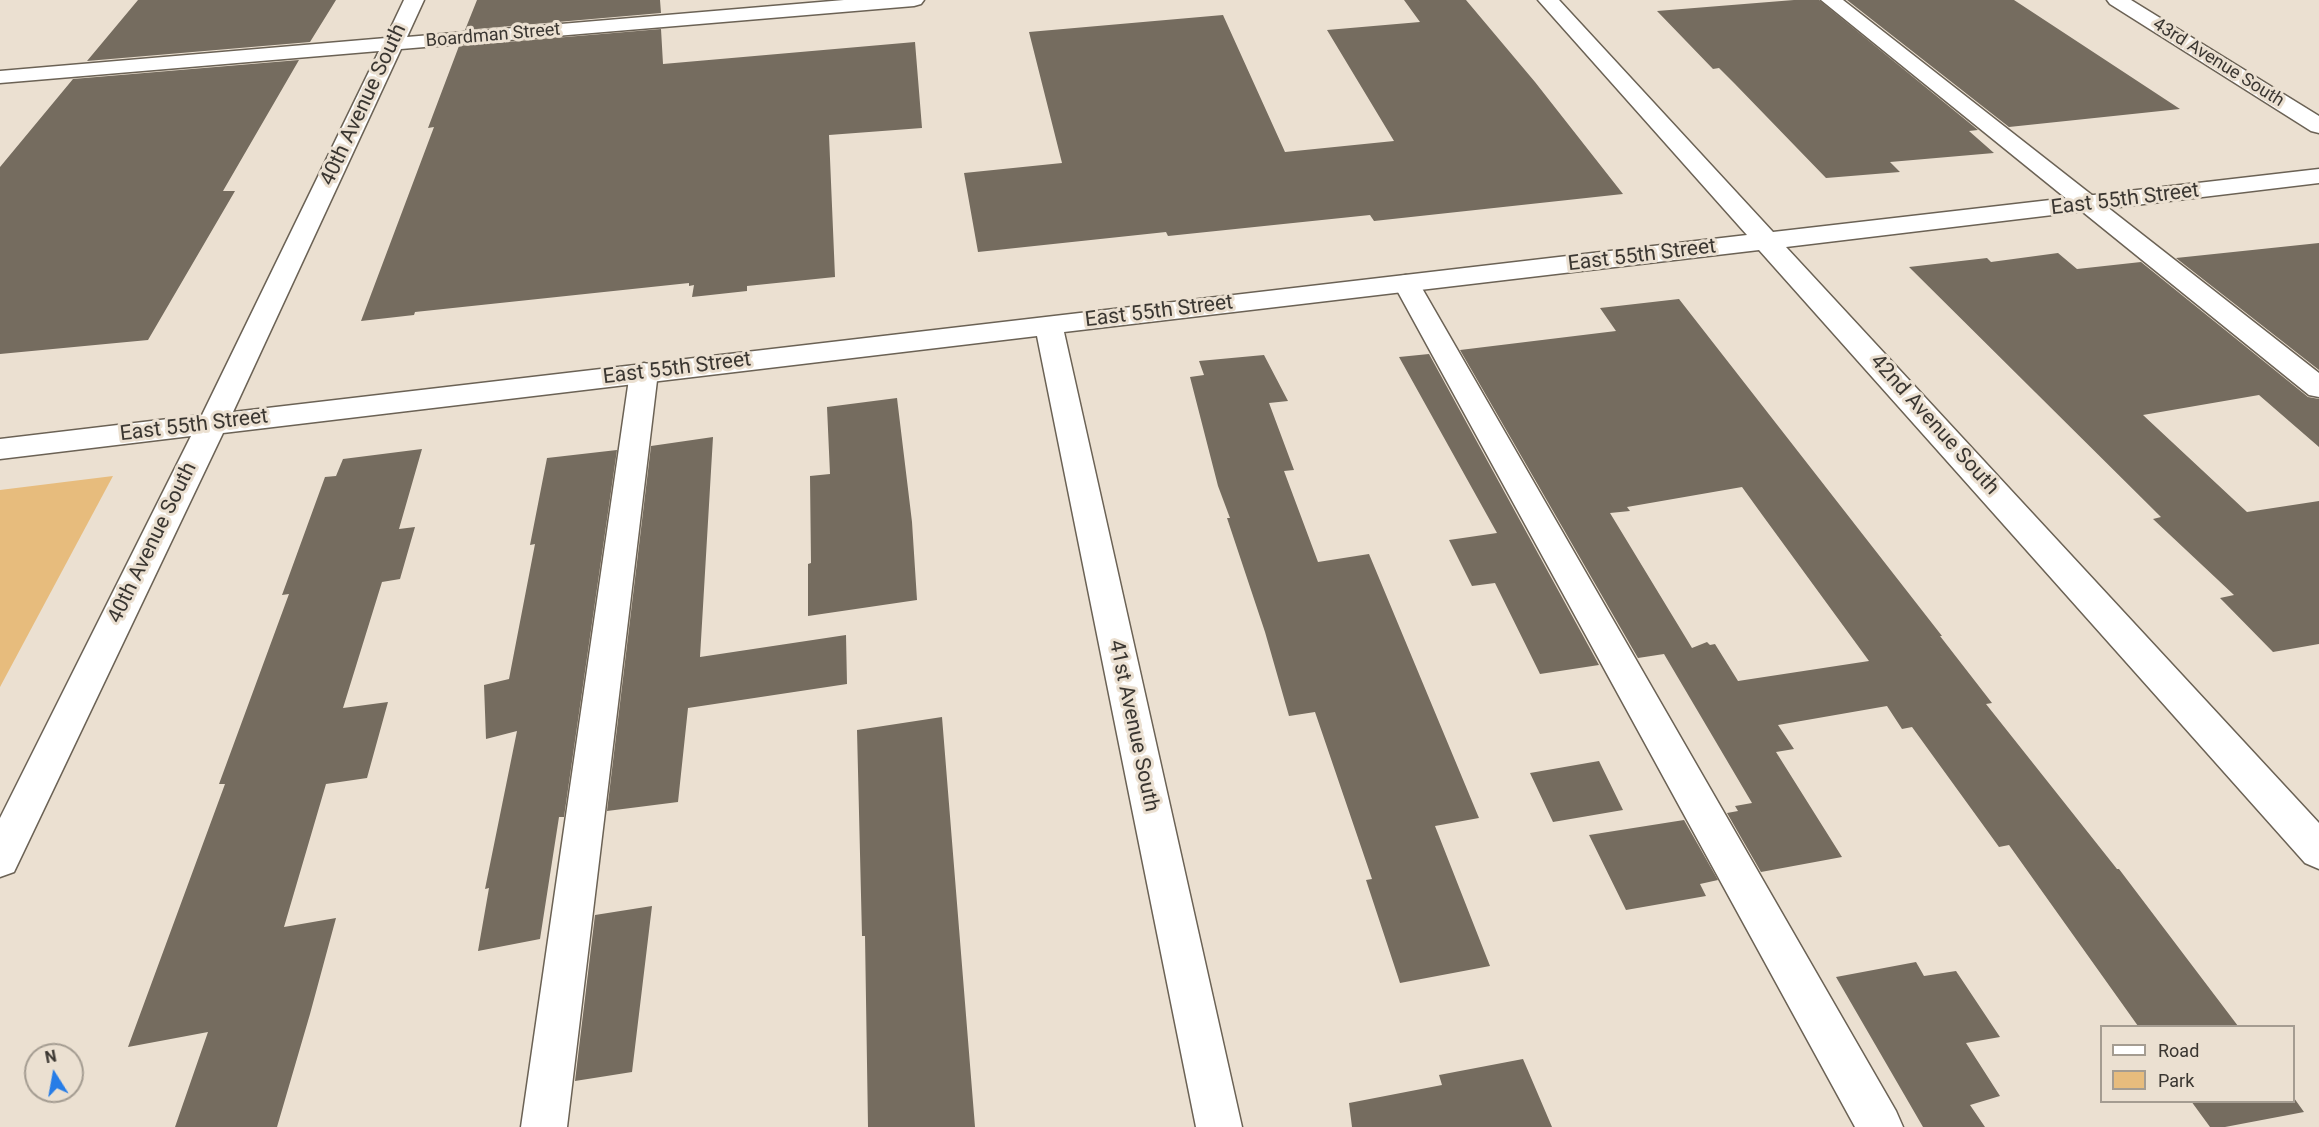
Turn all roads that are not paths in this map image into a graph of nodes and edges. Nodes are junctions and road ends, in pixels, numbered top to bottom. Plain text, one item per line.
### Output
1 (414, 0) edge
2 (914, 0) edge
3 (1548, 0) edge
4 (1831, 0) edge
5 (2117, 0) edge
6 (392, 44) junction
7 (0, 77) edge
8 (2319, 126) edge
9 (2319, 176) edge
10 (2086, 205) junction
11 (1769, 242) junction
12 (1406, 283) junction
13 (1049, 325) junction
14 (645, 372) junction
15 (2319, 388) edge
16 (212, 424) junction
17 (0, 449) edge
18 (2319, 851) edge
19 (0, 859) edge
20 (544, 1127) edge
21 (1218, 1127) edge
22 (1880, 1127) edge

1 - 6 street, 40th Avenue South
2 - 6 street, Boardman Street
3 - 11 street, 42nd Avenue South
4 - 10 street
5 - 8 street, 43rd Avenue South
6 - 7 street, Boardman Street
6 - 16 street, 40th Avenue South
9 - 10 street, East 55th Street
10 - 11 street, East 55th Street
10 - 15 street
11 - 12 street, East 55th Street
11 - 18 street, 42nd Avenue South
12 - 13 street, East 55th Street
12 - 22 street
13 - 14 street, East 55th Street
13 - 21 street, 41st Avenue South
14 - 16 street, East 55th Street
14 - 20 street
16 - 17 street, East 55th Street
16 - 19 street, 40th Avenue South

